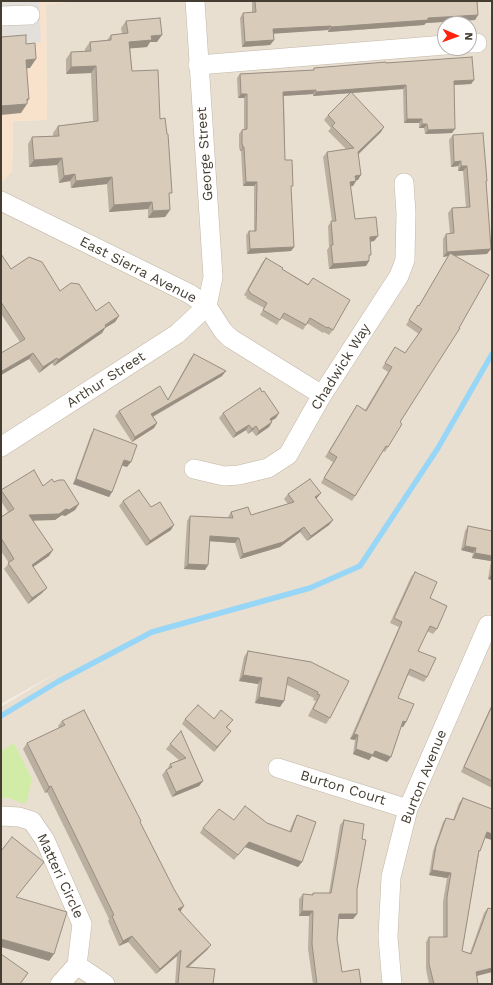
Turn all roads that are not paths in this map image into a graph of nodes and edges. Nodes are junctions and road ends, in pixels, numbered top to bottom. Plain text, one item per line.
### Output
1 (195, 1) edge
2 (30, 15) dead end
3 (1, 16) edge
4 (437, 46) edge
5 (198, 65) junction
6 (404, 183) dead end
7 (1, 201) edge
8 (207, 306) junction
9 (322, 395) junction
10 (1, 447) edge
11 (194, 469) dead end
12 (490, 626) edge
13 (278, 768) dead end
14 (408, 809) junction
15 (1, 816) edge
16 (77, 965) junction
17 (60, 984) edge
18 (105, 984) edge
19 (392, 984) edge

1 - 5 street, George Street
2 - 3 street
4 - 5 street
5 - 8 street, George Street
6 - 9 street, Chadwick Way
7 - 8 street, East Sierra Avenue
8 - 9 street, East Sierra Avenue
8 - 10 street, Arthur Street
9 - 11 street, Chadwick Way
12 - 14 street, Burton Avenue
13 - 14 street, Burton Court
14 - 19 street, Burton Avenue
15 - 16 street, Matteri Circle
16 - 17 street
16 - 18 street

